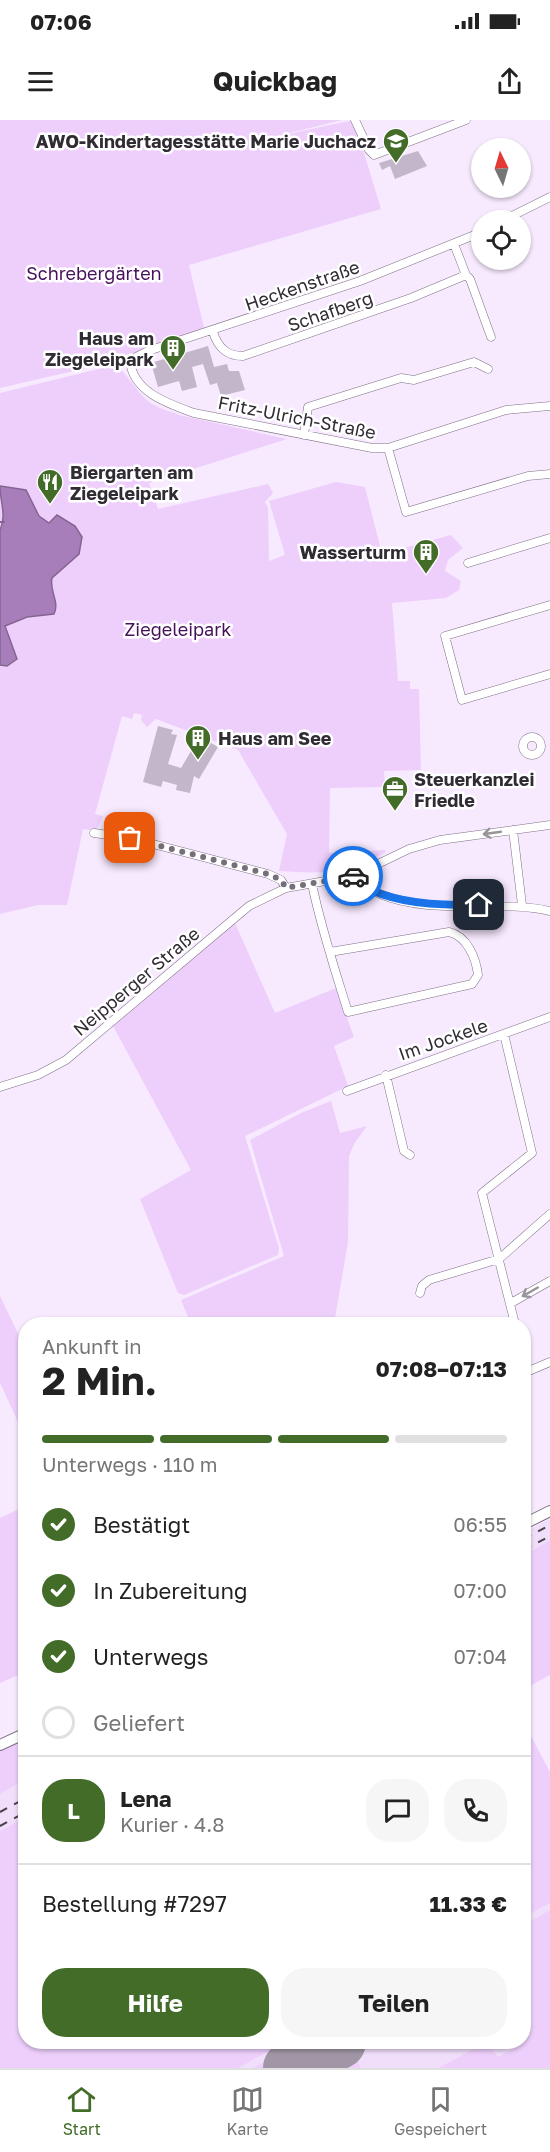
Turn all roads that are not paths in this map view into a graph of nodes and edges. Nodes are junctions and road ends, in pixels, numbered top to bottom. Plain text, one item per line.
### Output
1 (355, 120) edge
2 (466, 120) edge
3 (550, 196) edge
4 (523, 210) edge
5 (471, 237) edge
6 (454, 244) junction
7 (466, 275) junction
8 (213, 332) junction
9 (491, 338) dead end
10 (130, 360) joint
11 (488, 369) dead end
12 (550, 406) edge
13 (304, 435) junction
14 (388, 448) junction
15 (550, 474) edge
16 (550, 538) edge
17 (468, 563) dead end
18 (550, 605) edge
19 (550, 674) edge
20 (550, 740) edge
21 (541, 743) dead end
22 (550, 825) edge
23 (513, 830) junction
24 (94, 833) dead end
25 (353, 876) junction
26 (312, 884) junction
27 (286, 888) junction
28 (522, 905) junction
29 (550, 911) edge
30 (330, 952) junction
31 (550, 1017) edge
32 (504, 1034) junction
33 (386, 1075) junction
34 (0, 1088) edge
35 (347, 1091) dead end
36 (410, 1155) dead end
37 (550, 1214) edge
38 (499, 1259) junction
39 (550, 1281) edge
40 (420, 1293) dead end
41 (511, 1304) junction
42 (514, 1317) edge
43 (550, 1362) edge
44 (531, 1370) edge
45 (550, 1511) edge
46 (531, 1520) edge
47 (18, 1737) edge
48 (0, 1745) edge

1 - 2 street
3 - 4 street
5 - 6 street, Heckenstraße
6 - 7 street
6 - 8 street, Heckenstraße
7 - 8 street, Schafberg
7 - 9 street
8 - 10 street, Heckenstraße
10 - 13 street, Fritz-Ulrich-Straße
11 - 13 street
12 - 14 street, Fritz-Ulrich-Straße
13 - 14 street, Fritz-Ulrich-Straße
14 - 15 street
16 - 17 street
18 - 19 street
20 - 21 street
22 - 23 street, Neipperger Straße
23 -> 25 street, Neipperger Straße
23 - 28 street
24 - 27 street
25 - 26 street, Neipperger Straße
25 - 28 street
26 - 27 street, Neipperger Straße
26 - 30 street
27 - 34 street, Neipperger Straße
28 - 29 street
30 - 30 street
31 - 32 street, Im Jockele
32 - 33 street, Im Jockele
32 - 38 street
33 - 35 street, Im Jockele
33 - 36 street
37 - 38 street
38 - 40 street
38 - 41 street
39 -> 41 street
41 - 42 street
43 - 44 street
45 - 46 main road
47 - 48 main road

